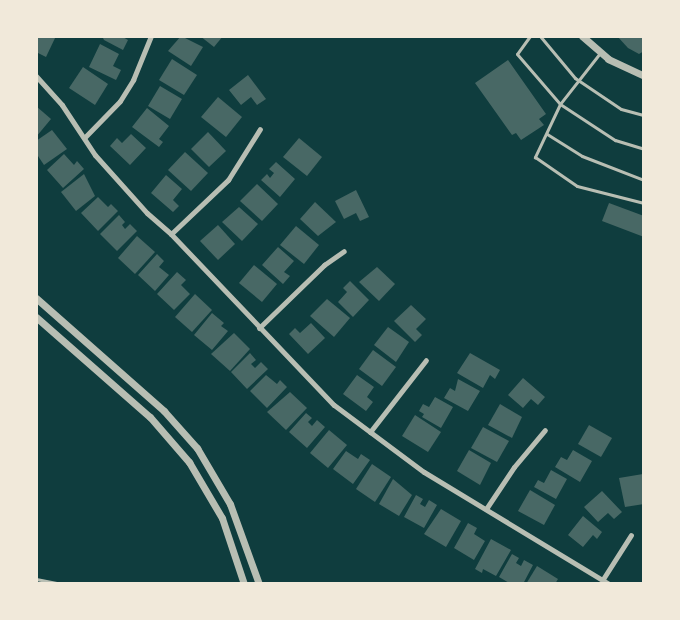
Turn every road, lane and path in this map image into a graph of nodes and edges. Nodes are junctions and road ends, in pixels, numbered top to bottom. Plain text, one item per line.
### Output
1 (151, 36) edge
2 (530, 36) edge
3 (540, 36) edge
4 (582, 36) edge
5 (600, 53) junction
6 (36, 76) edge
7 (644, 76) edge
8 (577, 80) junction
9 (560, 104) junction
10 (644, 115) edge
11 (260, 129) dead end
12 (547, 134) junction
13 (85, 136) junction
14 (644, 149) edge
15 (644, 180) edge
16 (644, 203) edge
17 (171, 234) junction
18 (344, 251) dead end
19 (36, 298) edge
20 (36, 317) edge
21 (259, 328) junction
22 (426, 360) dead end
23 (545, 430) dead end
24 (370, 432) junction
25 (486, 508) junction
26 (631, 535) dead end
27 (36, 579) edge
28 (603, 579) junction
29 (62, 584) edge
30 (244, 584) edge
31 (259, 584) edge
32 (609, 584) edge

1 - 13 street
2 - 9 lane
3 - 8 lane
4 - 5 street
5 - 7 street
5 - 8 lane
6 - 13 street
8 - 9 lane
8 - 10 lane
9 - 12 lane
9 - 14 lane
11 - 17 street
12 - 15 lane
12 - 16 lane
13 - 17 street
17 - 21 street
18 - 21 street
19 - 31 street
20 - 30 street
21 - 24 street
22 - 24 street
23 - 25 street
24 - 25 street
25 - 28 street
26 - 28 street
27 - 29 lane
28 - 32 street

